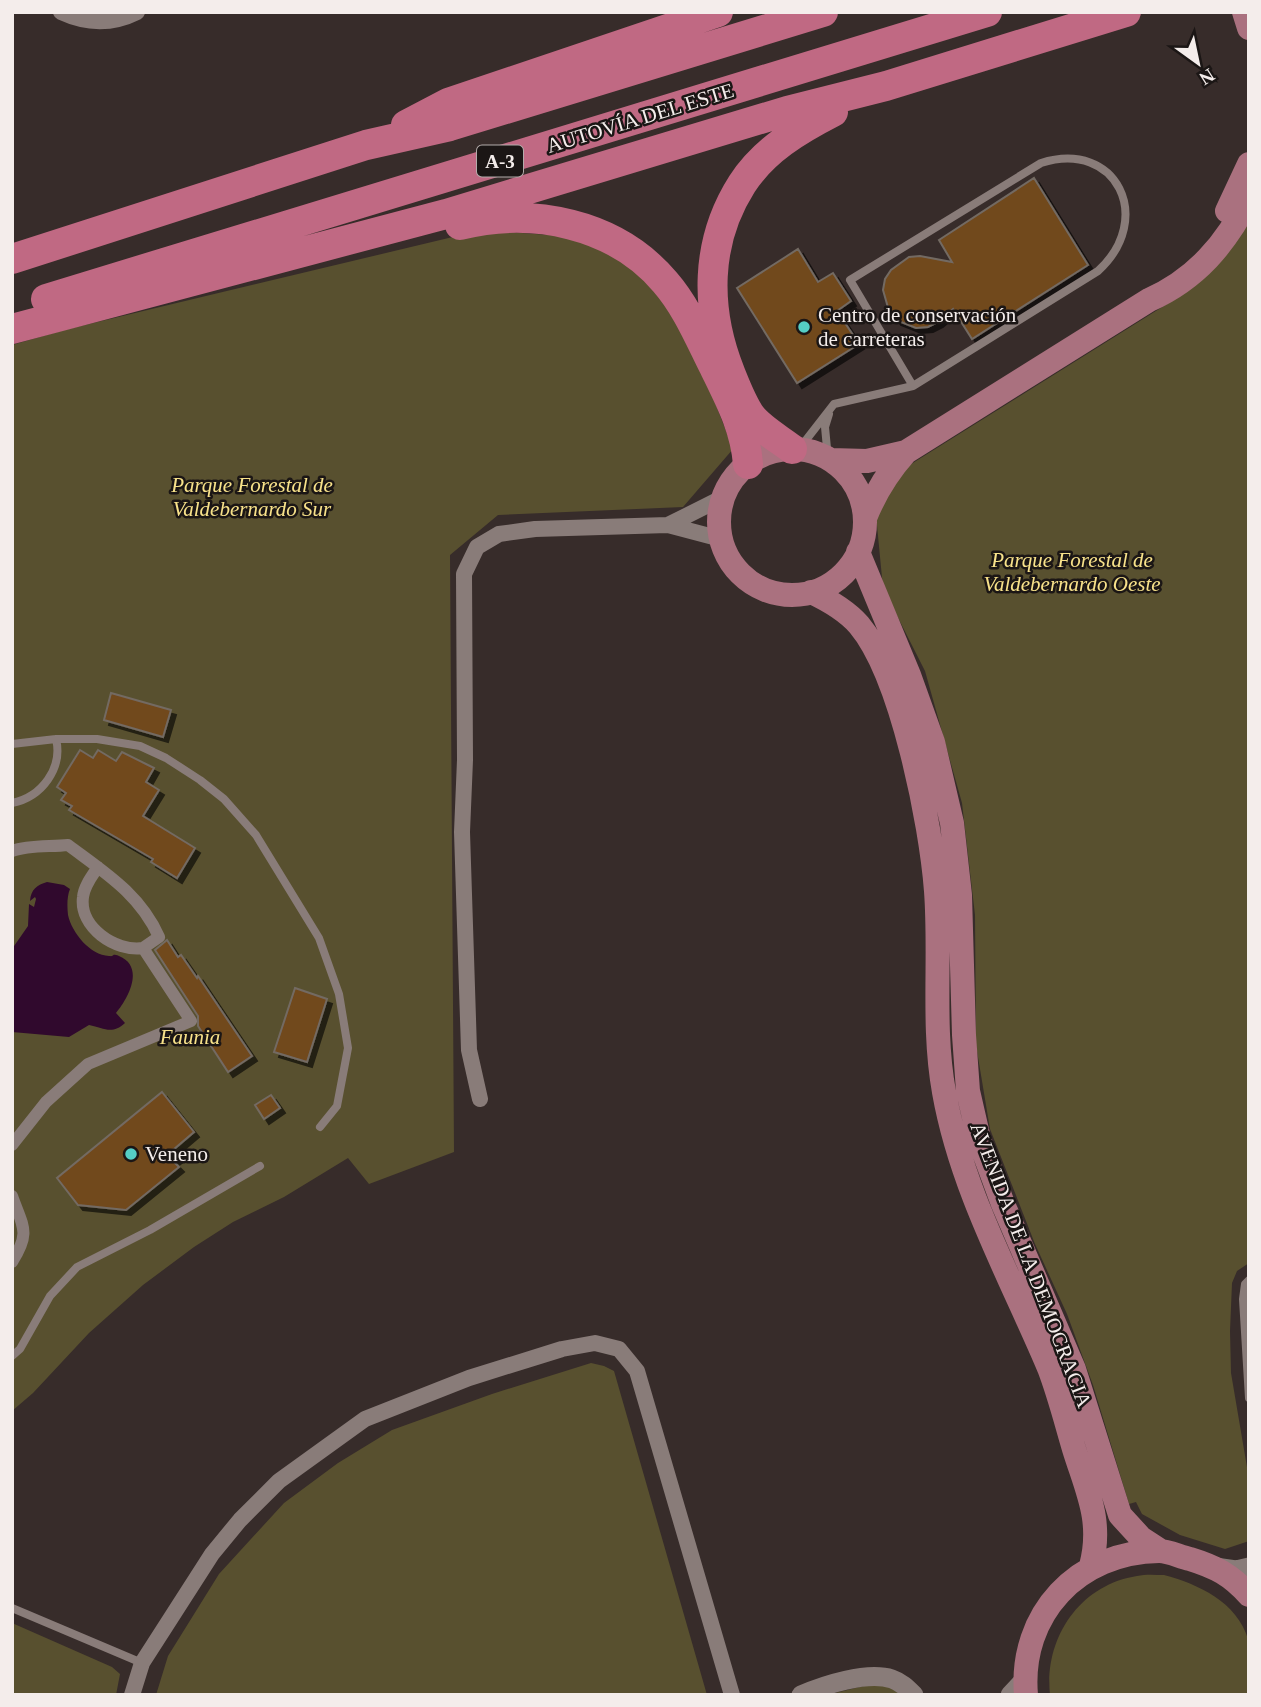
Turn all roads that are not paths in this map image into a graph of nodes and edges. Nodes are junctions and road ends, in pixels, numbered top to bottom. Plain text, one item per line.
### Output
1 (61, 12) edge
2 (137, 12) edge
3 (718, 12) edge
4 (823, 12) edge
5 (987, 12) edge
6 (1126, 12) edge
7 (1244, 12) edge
8 (1249, 28) edge
9 (886, 86) junction
10 (366, 145) junction
11 (1249, 164) edge
12 (1249, 198) edge
13 (12, 259) edge
14 (208, 278) junction
15 (1149, 300) junction
16 (12, 309) edge
17 (12, 329) edge
18 (914, 386) junction
19 (830, 409) junction
20 (796, 449) junction
21 (906, 452) junction
22 (830, 460) junction
23 (748, 464) junction
24 (724, 497) junction
25 (865, 518) junction
26 (668, 525) junction
27 (721, 539) junction
28 (858, 552) junction
29 (811, 592) junction
30 (56, 739) junction
31 (12, 744) edge
32 (12, 803) edge
33 (12, 851) edge
34 (98, 867) junction
35 (143, 948) junction
36 (480, 1099) dead end
37 (320, 1127) dead end
38 (12, 1145) edge
39 (260, 1166) dead end
40 (12, 1196) edge
41 (12, 1262) edge
42 (1249, 1280) edge
43 (12, 1356) edge
44 (1249, 1398) edge
45 (1161, 1551) junction
46 (1091, 1566) junction
47 (1215, 1567) junction
48 (1249, 1567) edge
49 (1249, 1595) edge
50 (12, 1608) edge
51 (142, 1663) junction
52 (1020, 1690) edge
53 (132, 1695) edge
54 (732, 1695) edge
55 (801, 1695) edge
56 (914, 1695) edge

1 - 2 street
3 - 10 highway
4 - 10 highway, A-3
5 - 16 highway, AUTOVÍA DEL ESTE / A-3
6 - 9 highway
7 - 8 main road
9 - 14 highway
9 - 20 highway
10 - 13 highway, A-3
11 - 15 main road
12 - 15 main road
14 - 17 highway
14 - 23 highway
15 - 21 main road
18 - 18 lane
18 - 19 lane
19 - 20 lane
19 - 22 lane
20 - 22 main road
20 - 23 main road
21 - 22 main road
21 - 25 main road
22 - 25 main road
23 - 24 main road
24 - 26 street
24 - 27 main road
25 - 28 main road
26 - 27 street
26 - 36 street
27 - 29 main road
28 - 29 main road
28 - 45 main road, AVENIDA DE LA DEMOCRACIA
29 - 46 main road, AVENIDA DE LA DEMOCRACIA
30 - 31 lane
30 - 32 lane
30 - 37 lane
33 - 34 street
34 - 35 street
34 - 35 street
35 - 38 street
39 - 43 lane
40 - 41 street
42 - 44 lane
45 - 46 main road
45 - 47 main road
46 - 52 main road
47 - 48 street
47 - 49 main road
50 - 51 lane
51 - 53 street
51 - 54 street
55 - 56 street

